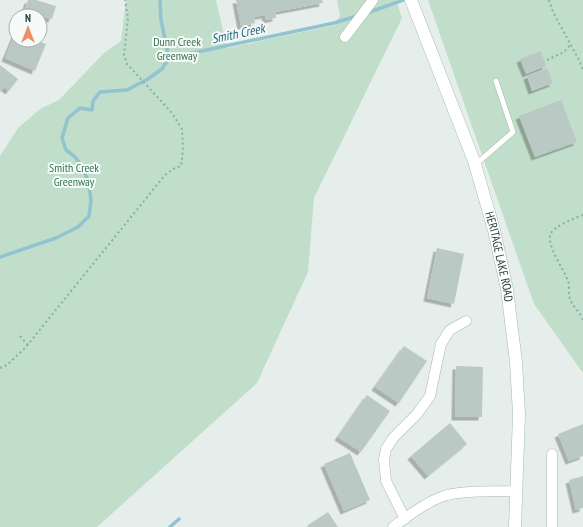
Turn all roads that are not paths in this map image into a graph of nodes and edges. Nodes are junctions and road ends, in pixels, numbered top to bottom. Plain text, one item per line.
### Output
1 (373, 0) edge
2 (411, 0) edge
3 (345, 37) dead end
4 (496, 81) dead end
5 (475, 165) junction
6 (466, 321) dead end
7 (552, 454) dead end
8 (516, 491) junction
9 (405, 519) junction
10 (394, 527) edge
11 (515, 527) edge
12 (552, 527) edge

1 - 3 street
2 - 5 main road, HERITAGE LAKE ROAD
4 - 5 lane
5 - 8 main road, HERITAGE LAKE ROAD
6 - 9 street
7 - 12 street
8 - 9 street
8 - 11 main road, HERITAGE LAKE ROAD
9 - 10 street

